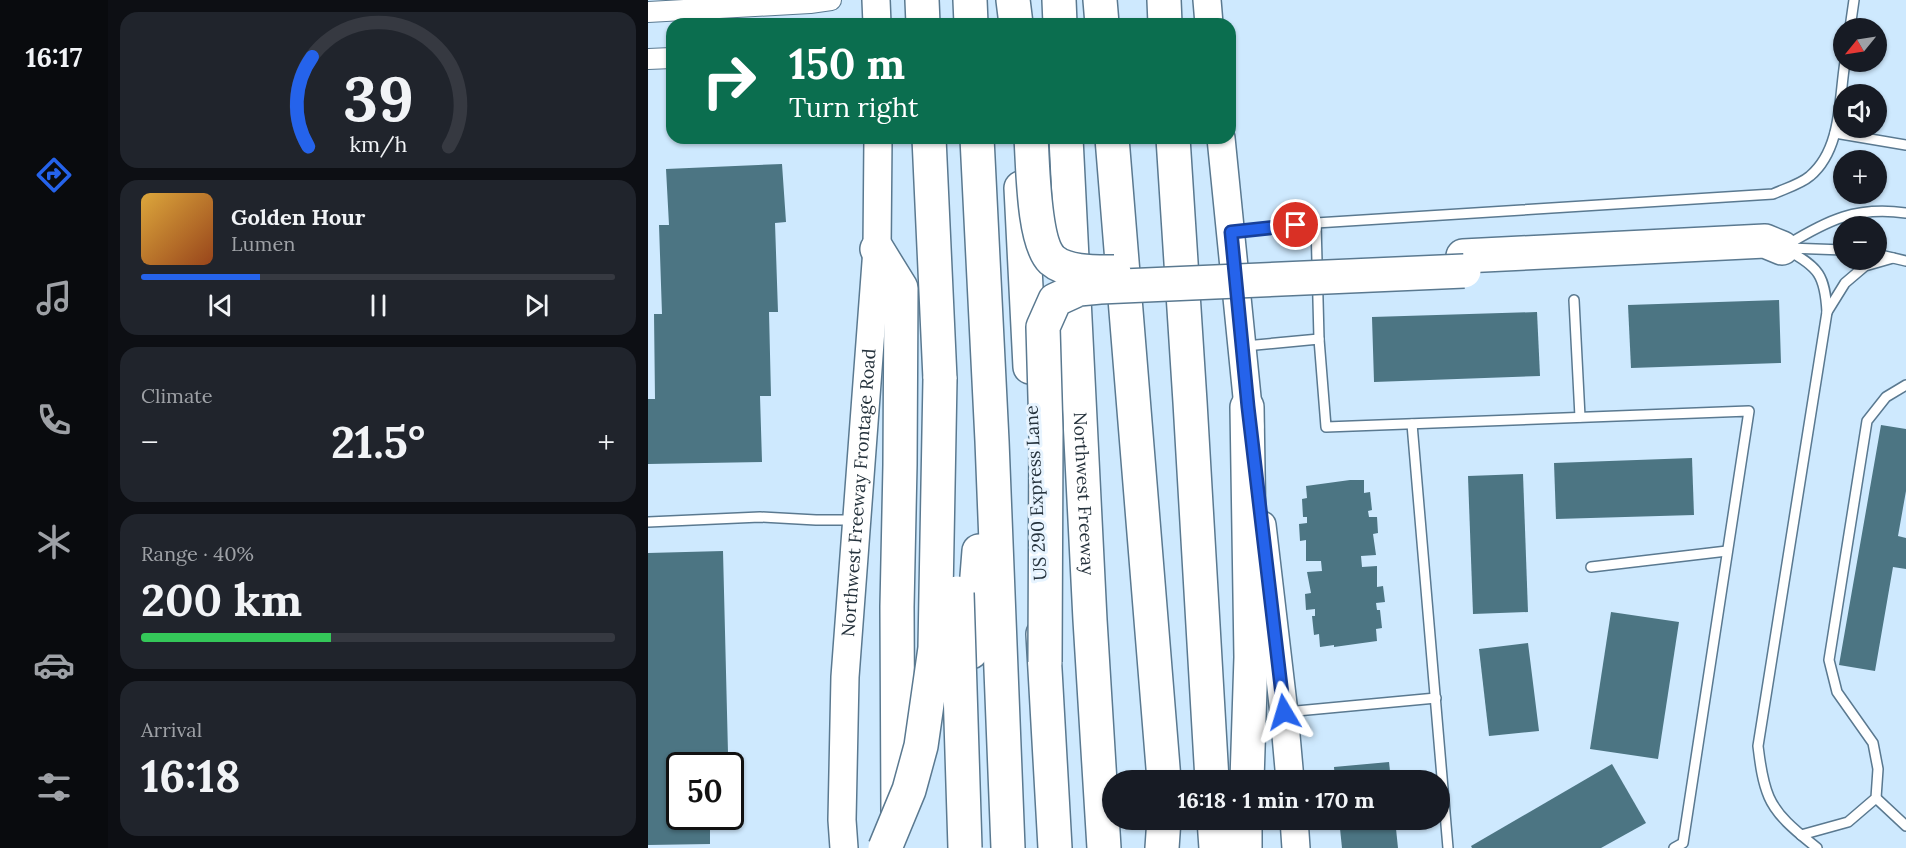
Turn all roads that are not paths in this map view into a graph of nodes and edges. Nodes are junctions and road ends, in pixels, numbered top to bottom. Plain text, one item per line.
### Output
1 (831, 0) edge
2 (876, 0) edge
3 (922, 0) edge
4 (970, 0) edge
5 (1012, 0) edge
6 (1059, 0) edge
7 (1100, 0) edge
8 (1164, 0) edge
9 (1207, 0) edge
10 (1854, 0) edge
11 (648, 12) edge
12 (877, 18) edge
13 (923, 18) edge
14 (971, 18) edge
15 (1014, 18) edge
16 (1060, 18) edge
17 (1102, 18) edge
18 (1165, 18) edge
19 (1208, 18) edge
20 (1851, 18) edge
21 (666, 58) edge
22 (648, 59) edge
23 (1833, 138) edge
24 (1862, 138) edge
25 (878, 144) edge
26 (929, 144) edge
27 (977, 144) edge
28 (1018, 144) edge
29 (1031, 144) edge
30 (1066, 144) edge
31 (1113, 144) edge
32 (1173, 144) edge
33 (1222, 144) edge
34 (1906, 146) edge
35 (1906, 213) edge
36 (1316, 223) junction
37 (1231, 232) junction
38 (1782, 248) junction
39 (877, 249) junction
40 (1833, 250) edge
41 (1887, 257) edge
42 (1893, 258) junction
43 (1906, 261) edge
44 (1464, 263) junction
45 (1574, 300) dead end
46 (1827, 312) junction
47 (1319, 339) junction
48 (1242, 346) junction
49 (940, 379) junction
50 (1906, 385) edge
51 (1248, 407) junction
52 (1580, 417) junction
53 (1412, 424) junction
54 (992, 441) junction
55 (858, 520) junction
56 (648, 522) edge
57 (1727, 551) junction
58 (1591, 567) dead end
59 (1045, 662) junction
60 (1436, 698) junction
61 (1284, 712) junction
62 (1163, 770) edge
63 (1211, 770) edge
64 (1247, 770) edge
65 (1289, 770) edge
66 (1876, 798) junction
67 (1906, 826) edge
68 (1164, 830) edge
69 (1167, 830) edge
70 (1215, 830) edge
71 (1245, 830) edge
72 (1295, 830) edge
73 (1801, 835) junction
74 (844, 848) edge
75 (885, 848) edge
76 (898, 848) edge
77 (954, 848) edge
78 (965, 848) edge
79 (1008, 848) edge
80 (1055, 848) edge
81 (1104, 848) edge
82 (1162, 848) edge
83 (1169, 848) edge
84 (1216, 848) edge
85 (1245, 848) edge
86 (1296, 848) edge
87 (1449, 848) edge
88 (1674, 848) edge
89 (1817, 848) edge

1 - 11 street
2 - 12 main road
3 - 13 highway
4 - 14 highway
5 - 15 highway
6 - 16 highway
7 - 17 highway
8 - 18 highway
9 - 19 main road
10 - 20 lane
21 - 22 street
23 - 36 lane
24 - 34 lane
25 - 39 main road, Northwest Freeway Frontage Road
26 - 49 highway
27 - 54 highway
28 - 59 highway, US 290 Express Lane, bridge
29 - 44 highway, bridge
30 - 81 highway, Northwest Freeway
31 - 62 highway
32 - 63 highway
33 - 37 main road
35 - 38 lane
36 - 37 lane
36 - 47 lane
37 - 48 main road
38 - 40 lane
38 - 44 highway
38 - 46 lane
39 - 55 main road, Northwest Freeway Frontage Road
39 - 76 highway
41 - 42 lane
42 - 43 lane
42 - 46 lane
44 - 59 highway, bridge
45 - 52 lane
46 - 73 lane
47 - 48 lane
47 - 53 lane
48 - 51 main road
49 - 75 highway, bridge
49 - 78 highway, bridge
50 - 66 lane
51 - 61 main road
51 - 64 highway
52 - 53 lane
52 - 57 lane
53 - 60 lane
54 - 77 highway
54 - 79 highway
55 - 56 lane
55 - 74 main road, Northwest Freeway Frontage Road
57 - 58 lane
57 - 88 lane
59 - 80 highway, US 290 Express Lane
60 - 61 lane
60 - 87 lane
61 - 65 main road
66 - 67 lane
66 - 73 lane
68 - 82 highway
69 - 83 highway
70 - 84 highway
71 - 85 highway
72 - 86 main road
73 - 89 lane

